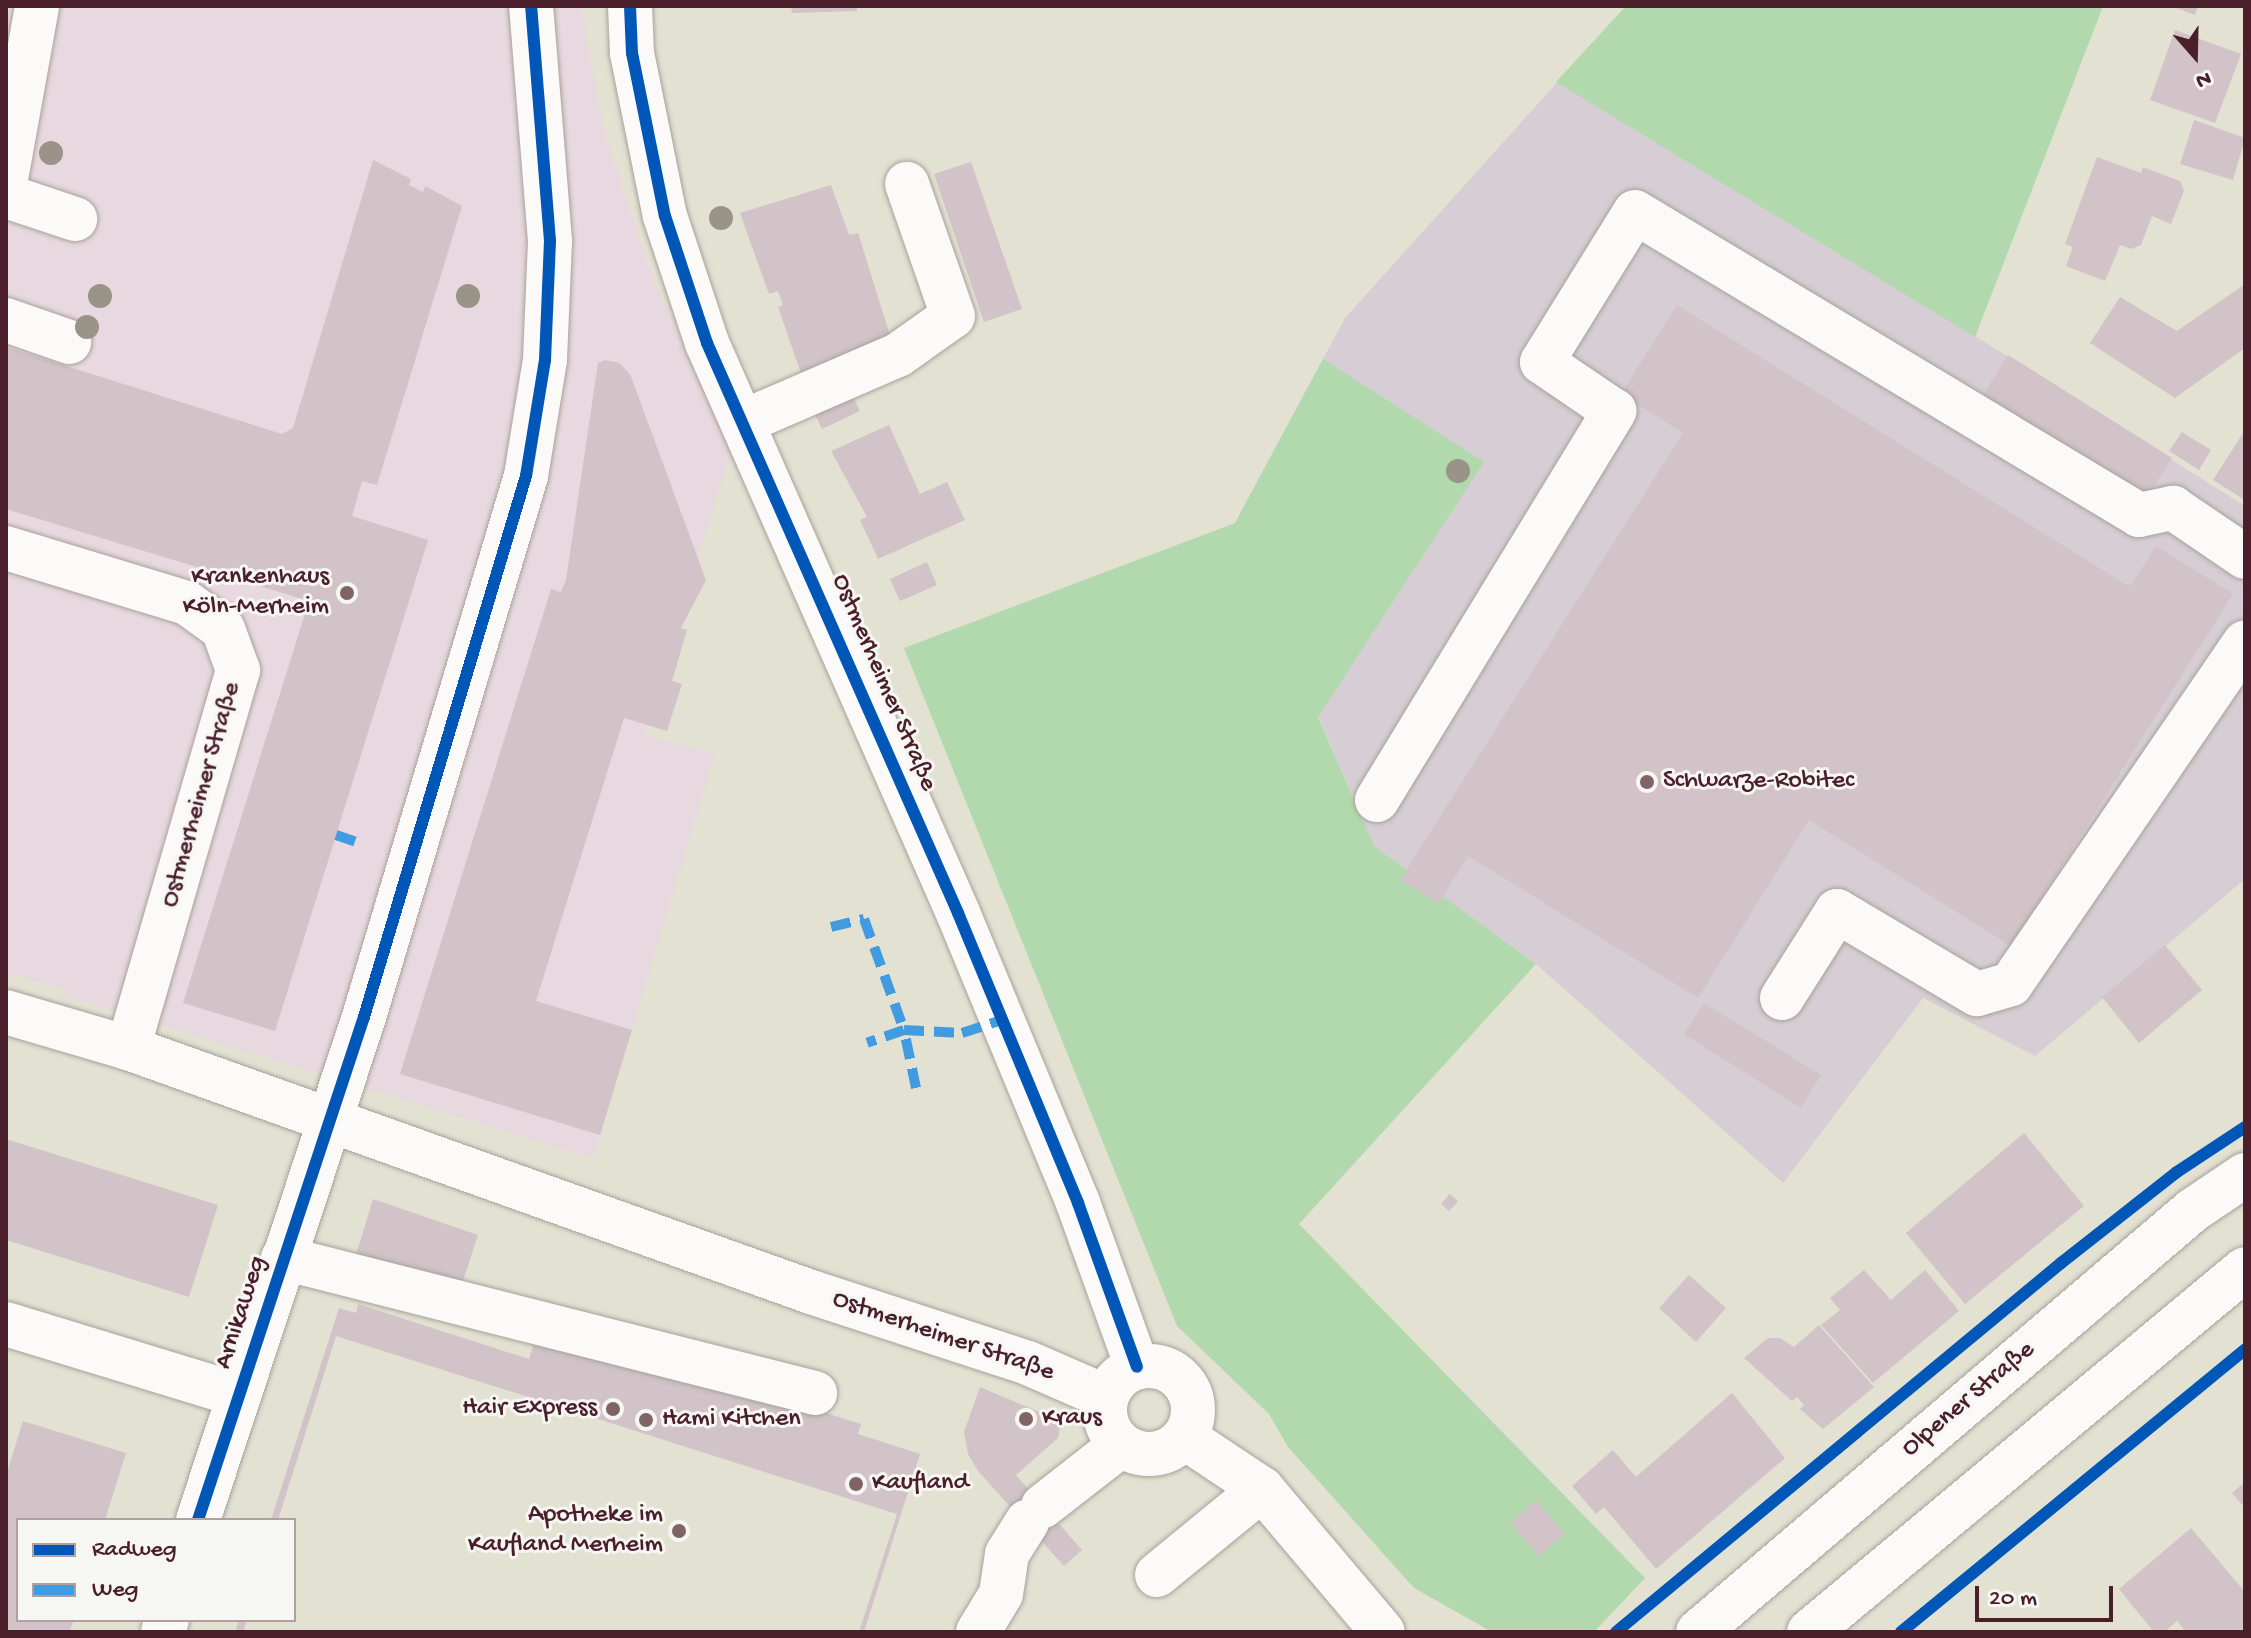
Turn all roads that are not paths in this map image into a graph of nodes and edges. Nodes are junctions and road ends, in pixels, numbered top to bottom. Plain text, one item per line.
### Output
1 (37, 6) edge
2 (531, 6) edge
3 (630, 6) edge
4 (6, 179) edge
5 (907, 184) dead end
6 (6, 196) edge
7 (75, 219) dead end
8 (6, 320) edge
9 (69, 342) dead end
10 (743, 422) junction
11 (6, 548) edge
12 (2245, 557) edge
13 (2245, 642) edge
14 (1377, 800) dead end
15 (1782, 998) dead end
16 (6, 1012) edge
17 (128, 1048) junction
18 (326, 1120) junction
19 (2245, 1175) edge
20 (283, 1258) junction
21 (2245, 1269) edge
22 (6, 1324) edge
23 (1137, 1367) junction
24 (815, 1393) dead end
25 (238, 1395) junction
26 (1106, 1397) junction
27 (1184, 1437) junction
28 (1121, 1445) junction
29 (1262, 1489) junction
30 (199, 1518) edge
31 (1157, 1575) dead end
32 (978, 1632) edge
33 (1383, 1632) edge
34 (1698, 1632) edge
35 (1809, 1632) edge

1 - 4 street
2 - 18 street
3 - 10 street, Ostmerheimer Straße
5 - 10 street
6 - 7 street
8 - 9 street
10 - 23 street, Ostmerheimer Straße
11 - 17 street, Ostmerheimer Straße
12 - 14 street
13 - 15 street
16 - 17 street, Ostmerheimer Straße
17 - 18 street, Ostmerheimer Straße
18 - 20 street, Arnikaweg
18 - 26 street, Ostmerheimer Straße
19 - 34 street, Olpener Straße
20 - 24 street
20 - 25 street, Arnikaweg
21 - 35 street
22 - 25 street, Arnikaweg
23 - 26 street
23 - 27 street
25 - 30 street, Arnikaweg
26 - 28 street
27 - 28 street
27 - 29 street
28 - 32 street
29 - 31 street
29 - 33 street

